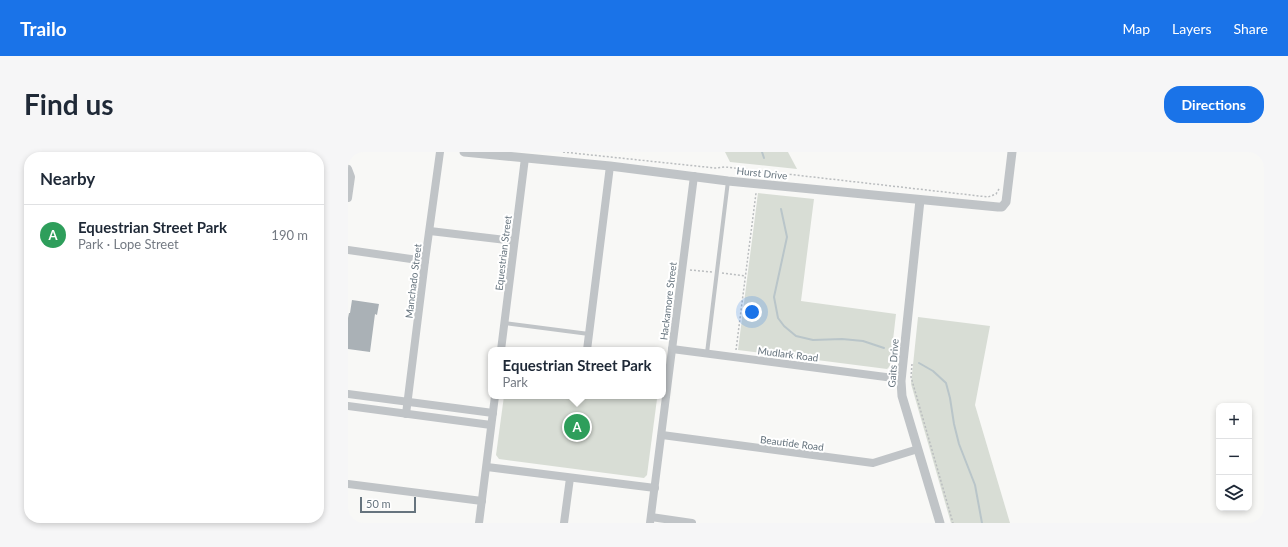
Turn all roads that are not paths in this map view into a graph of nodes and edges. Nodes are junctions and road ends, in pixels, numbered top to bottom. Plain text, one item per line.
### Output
1 (440, 152) edge
2 (464, 152) edge
3 (1012, 152) edge
4 (525, 158) junction
5 (610, 166) junction
6 (349, 173) edge
7 (694, 176) junction
8 (728, 180) junction
9 (348, 198) edge
10 (920, 200) junction
11 (430, 231) junction
12 (514, 241) junction
13 (348, 250) edge
14 (425, 261) junction
15 (504, 323) junction
16 (589, 334) junction
17 (501, 347) edge
18 (587, 347) edge
19 (672, 349) junction
20 (707, 354) junction
21 (901, 379) junction
22 (666, 389) edge
23 (348, 394) edge
24 (495, 399) edge
25 (665, 399) edge
26 (408, 402) junction
27 (348, 406) edge
28 (493, 413) junction
29 (406, 414) junction
30 (492, 425) junction
31 (662, 436) junction
32 (918, 449) junction
33 (487, 467) junction
34 (570, 478) junction
35 (348, 484) edge
36 (655, 488) junction
37 (482, 501) junction
38 (651, 520) edge
39 (479, 523) edge
40 (564, 523) edge
41 (692, 523) edge
42 (940, 523) edge

1 - 11 street, Manchado Street
2 - 4 street, Hurst Drive
3 - 10 street, Hurst Drive
4 - 5 street, Hurst Drive
4 - 12 street, Equestrian Street
5 - 7 street, Hurst Drive
5 - 16 street
6 - 9 street
7 - 8 street, Hurst Drive
7 - 19 street, Hackamore Street
8 - 10 street, Hurst Drive
8 - 20 lane
10 - 21 street, Gaits Drive
11 - 12 street
11 - 14 street, Manchado Street
12 - 15 street, Equestrian Street
13 - 14 street
14 - 26 street, Manchado Street
15 - 16 lane
15 - 17 street, Equestrian Street
16 - 18 street
19 - 20 street, Mudlark Road
19 - 22 street, Hackamore Street
20 - 21 street, Mudlark Road
21 - 32 street, Gaits Drive
23 - 26 street
24 - 28 street
25 - 31 street, Hackamore Street
26 - 28 street
26 - 29 street, Manchado Street
27 - 29 street
28 - 30 street
29 - 30 street
30 - 33 street
31 - 32 street, Beautide Road
31 - 36 street, Hackamore Street
32 - 42 street, Gaits Drive
33 - 34 street
33 - 37 street
34 - 36 street
34 - 40 street
35 - 37 street
36 - 38 street, Hackamore Street
37 - 39 street
38 - 41 street

